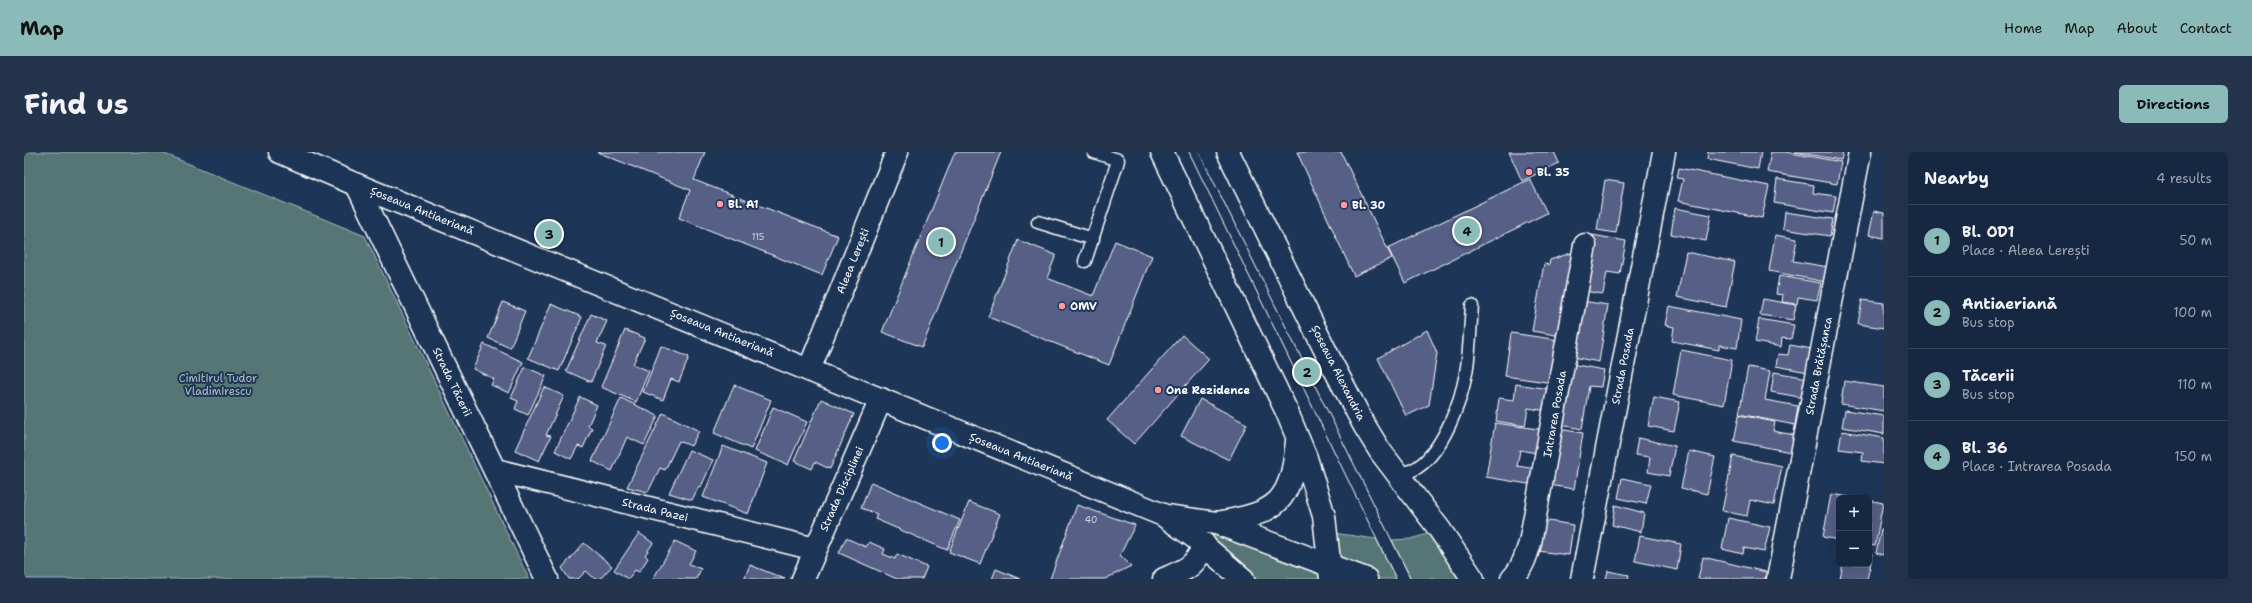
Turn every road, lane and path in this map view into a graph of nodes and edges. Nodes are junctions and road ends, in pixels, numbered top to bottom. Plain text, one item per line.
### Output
1 (280, 152) edge
2 (897, 152) edge
3 (1094, 152) edge
4 (1162, 152) edge
5 (1228, 152) edge
6 (1664, 152) edge
7 (1860, 152) edge
8 (357, 185) junction
9 (1038, 222) dead end
10 (1093, 239) junction
11 (1585, 245) dead end
12 (1085, 261) dead end
13 (1472, 306) dead end
14 (809, 370) junction
15 (881, 399) junction
16 (1298, 437) junction
17 (495, 470) junction
18 (1398, 476) junction
19 (1163, 515) junction
20 (1216, 523) junction
21 (1204, 544) junction
22 (816, 550) junction
23 (1330, 572) edge
24 (547, 579) edge
25 (802, 579) edge
26 (1164, 579) edge
27 (1243, 579) edge
28 (1366, 579) edge
29 (1473, 579) edge
30 (1512, 579) edge
31 (1582, 579) edge
32 (1778, 579) edge

1 - 8 street, Șoseaua Antiaeriană
2 - 14 street, Aleea Lerești
3 - 10 lane
4 - 16 street
5 - 18 street, Șoseaua Alexandria
6 - 31 street, Strada Posada
7 - 32 street, Strada Brătășanca
8 - 14 street, Șoseaua Antiaeriană
8 - 17 street, Strada Tăcerii
9 - 10 lane
10 - 12 lane
11 - 30 street, Intrarea Posada
13 - 18 lane
14 - 15 street, Șoseaua Antiaeriană
15 - 19 street, Șoseaua Antiaeriană
15 - 22 street, Strada Disciplinei
16 - 20 street
16 - 23 street
17 - 22 street, Strada Pazei
17 - 24 street, Strada Tăcerii
18 - 29 street, Șoseaua Alexandria
19 - 20 street, Șoseaua Antiaeriană
19 - 21 street, Șoseaua Antiaeriană
20 - 23 street, Șoseaua Antiaeriană
21 - 26 street
21 - 27 street, Șoseaua Antiaeriană
22 - 25 street, Strada Disciplinei
23 - 28 street, Șoseaua Antiaeriană

